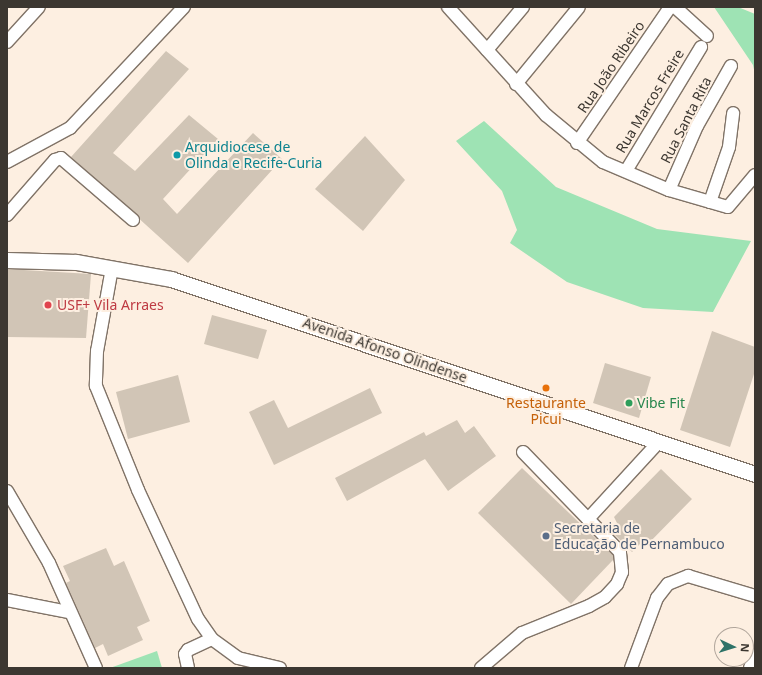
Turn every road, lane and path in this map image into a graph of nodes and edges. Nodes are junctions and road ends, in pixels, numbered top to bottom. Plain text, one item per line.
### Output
1 (39, 7) edge
2 (184, 7) edge
3 (448, 7) edge
4 (523, 7) edge
5 (579, 7) edge
6 (670, 7) edge
7 (674, 7) edge
8 (707, 36) dead end
9 (7, 42) edge
10 (701, 47) dead end
11 (488, 50) junction
12 (731, 66) dead end
13 (516, 84) junction
14 (733, 113) dead end
15 (577, 143) junction
16 (7, 162) edge
17 (626, 171) junction
18 (755, 175) edge
19 (669, 190) junction
20 (710, 202) junction
21 (7, 215) edge
22 (133, 220) dead end
23 (7, 260) edge
24 (112, 268) junction
25 (658, 443) junction
26 (523, 452) dead end
27 (755, 474) edge
28 (7, 491) edge
29 (588, 519) junction
30 (755, 596) edge
31 (7, 600) edge
32 (70, 612) junction
33 (212, 639) junction
34 (755, 655) edge
35 (96, 668) edge
36 (188, 668) edge
37 (280, 668) edge
38 (481, 668) edge
39 (631, 668) edge
40 (750, 668) edge

1 - 9 street
2 - 16 street
3 - 11 street
4 - 11 street
5 - 13 street
6 - 15 street, Rua João Ribeiro
7 - 8 street
10 - 17 street, Rua Marcos Freire
11 - 13 street
12 - 19 street, Rua Santa Rita
13 - 15 street
14 - 20 street
15 - 17 street
17 - 19 street
18 - 20 street
19 - 20 street
21 - 22 street
23 - 24 main road, Avenida Afonso Olindense
24 - 25 main road, Avenida Afonso Olindense
24 - 33 street
25 - 27 main road, Avenida Afonso Olindense
25 - 29 street
26 - 29 street
28 - 32 street
29 - 38 street
30 - 39 street
31 - 32 street
32 - 35 street
33 - 36 street
33 - 37 street
34 - 40 street

